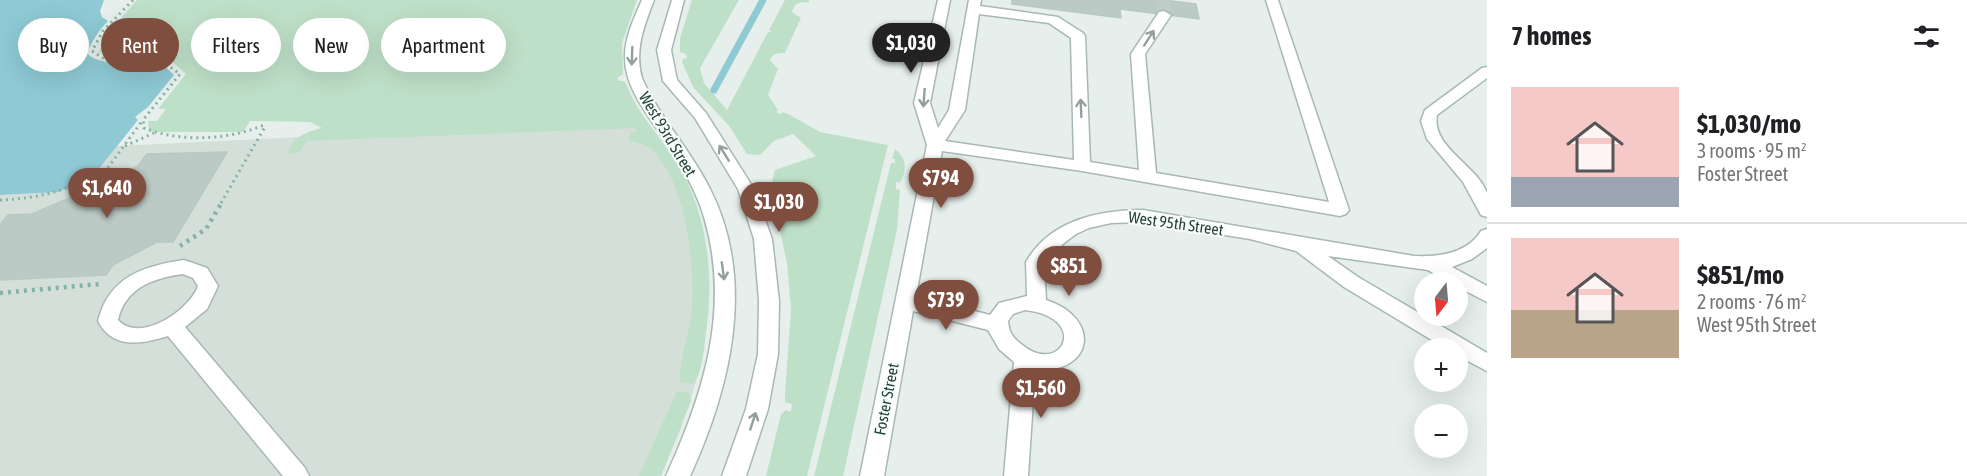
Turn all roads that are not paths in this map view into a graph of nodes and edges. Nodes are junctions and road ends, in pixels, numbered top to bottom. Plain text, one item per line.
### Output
1 (648, 0) edge
2 (678, 0) edge
3 (944, 0) edge
4 (1272, 0) edge
5 (974, 4) edge
6 (1164, 15) tunnel mouth
7 (1487, 71) edge
8 (935, 145) junction
9 (1082, 166) junction
10 (1148, 177) junction
11 (1468, 177) junction
12 (1487, 180) edge
13 (1487, 211) edge
14 (1487, 235) edge
15 (1300, 245) junction
16 (1430, 263) junction
17 (1487, 295) edge
18 (905, 301) junction
19 (1037, 303) junction
20 (997, 324) junction
21 (172, 326) junction
22 (1025, 358) junction
23 (1487, 363) edge
24 (297, 476) edge
25 (678, 476) edge
26 (734, 476) edge
27 (872, 476) edge
28 (1016, 476) edge

1 -> 25 street, West 93rd Street
26 -> 2 street, West 93rd Street
3 -> 8 street, Foster Street
4 - 10 street
5 - 8 street, Foster Street
9 -> 5 street
10 -> 6 street
7 - 11 street
8 - 9 street
8 - 18 street, Foster Street
9 - 10 street
11 - 12 street
11 - 13 street
14 - 16 street, West 95th Street
15 - 16 street, West 95th Street
15 - 19 street, West 95th Street
15 - 23 street, West 95th Street
16 - 17 street, West 95th Street
18 - 20 street
18 - 27 street, Foster Street
19 - 20 street
19 - 22 street
20 - 22 street
21 - 21 street
21 - 24 street
22 - 28 street

